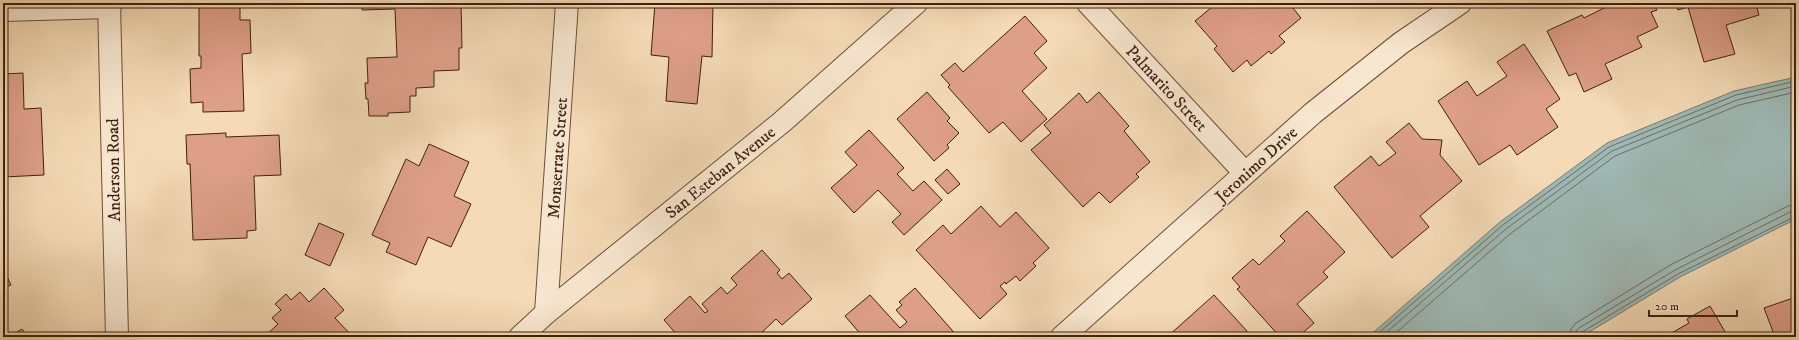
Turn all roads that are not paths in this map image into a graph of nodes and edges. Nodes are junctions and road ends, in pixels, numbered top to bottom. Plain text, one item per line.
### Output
1 (567, 3) edge
2 (916, 3) edge
3 (1088, 3) edge
4 (1460, 3) edge
5 (110, 5) edge
6 (3, 10) edge
7 (1245, 173) junction
8 (546, 313) junction
9 (117, 337) edge
10 (520, 337) edge
11 (1062, 337) edge

1 - 8 street, Monserrate Street
2 - 8 street, San Esteban Avenue
3 - 7 street, Palmarito Street
4 - 7 street, Jeronimo Drive
5 - 6 street
5 - 9 street, Anderson Road
7 - 11 street, Jeronimo Drive
8 - 10 street, San Esteban Avenue

